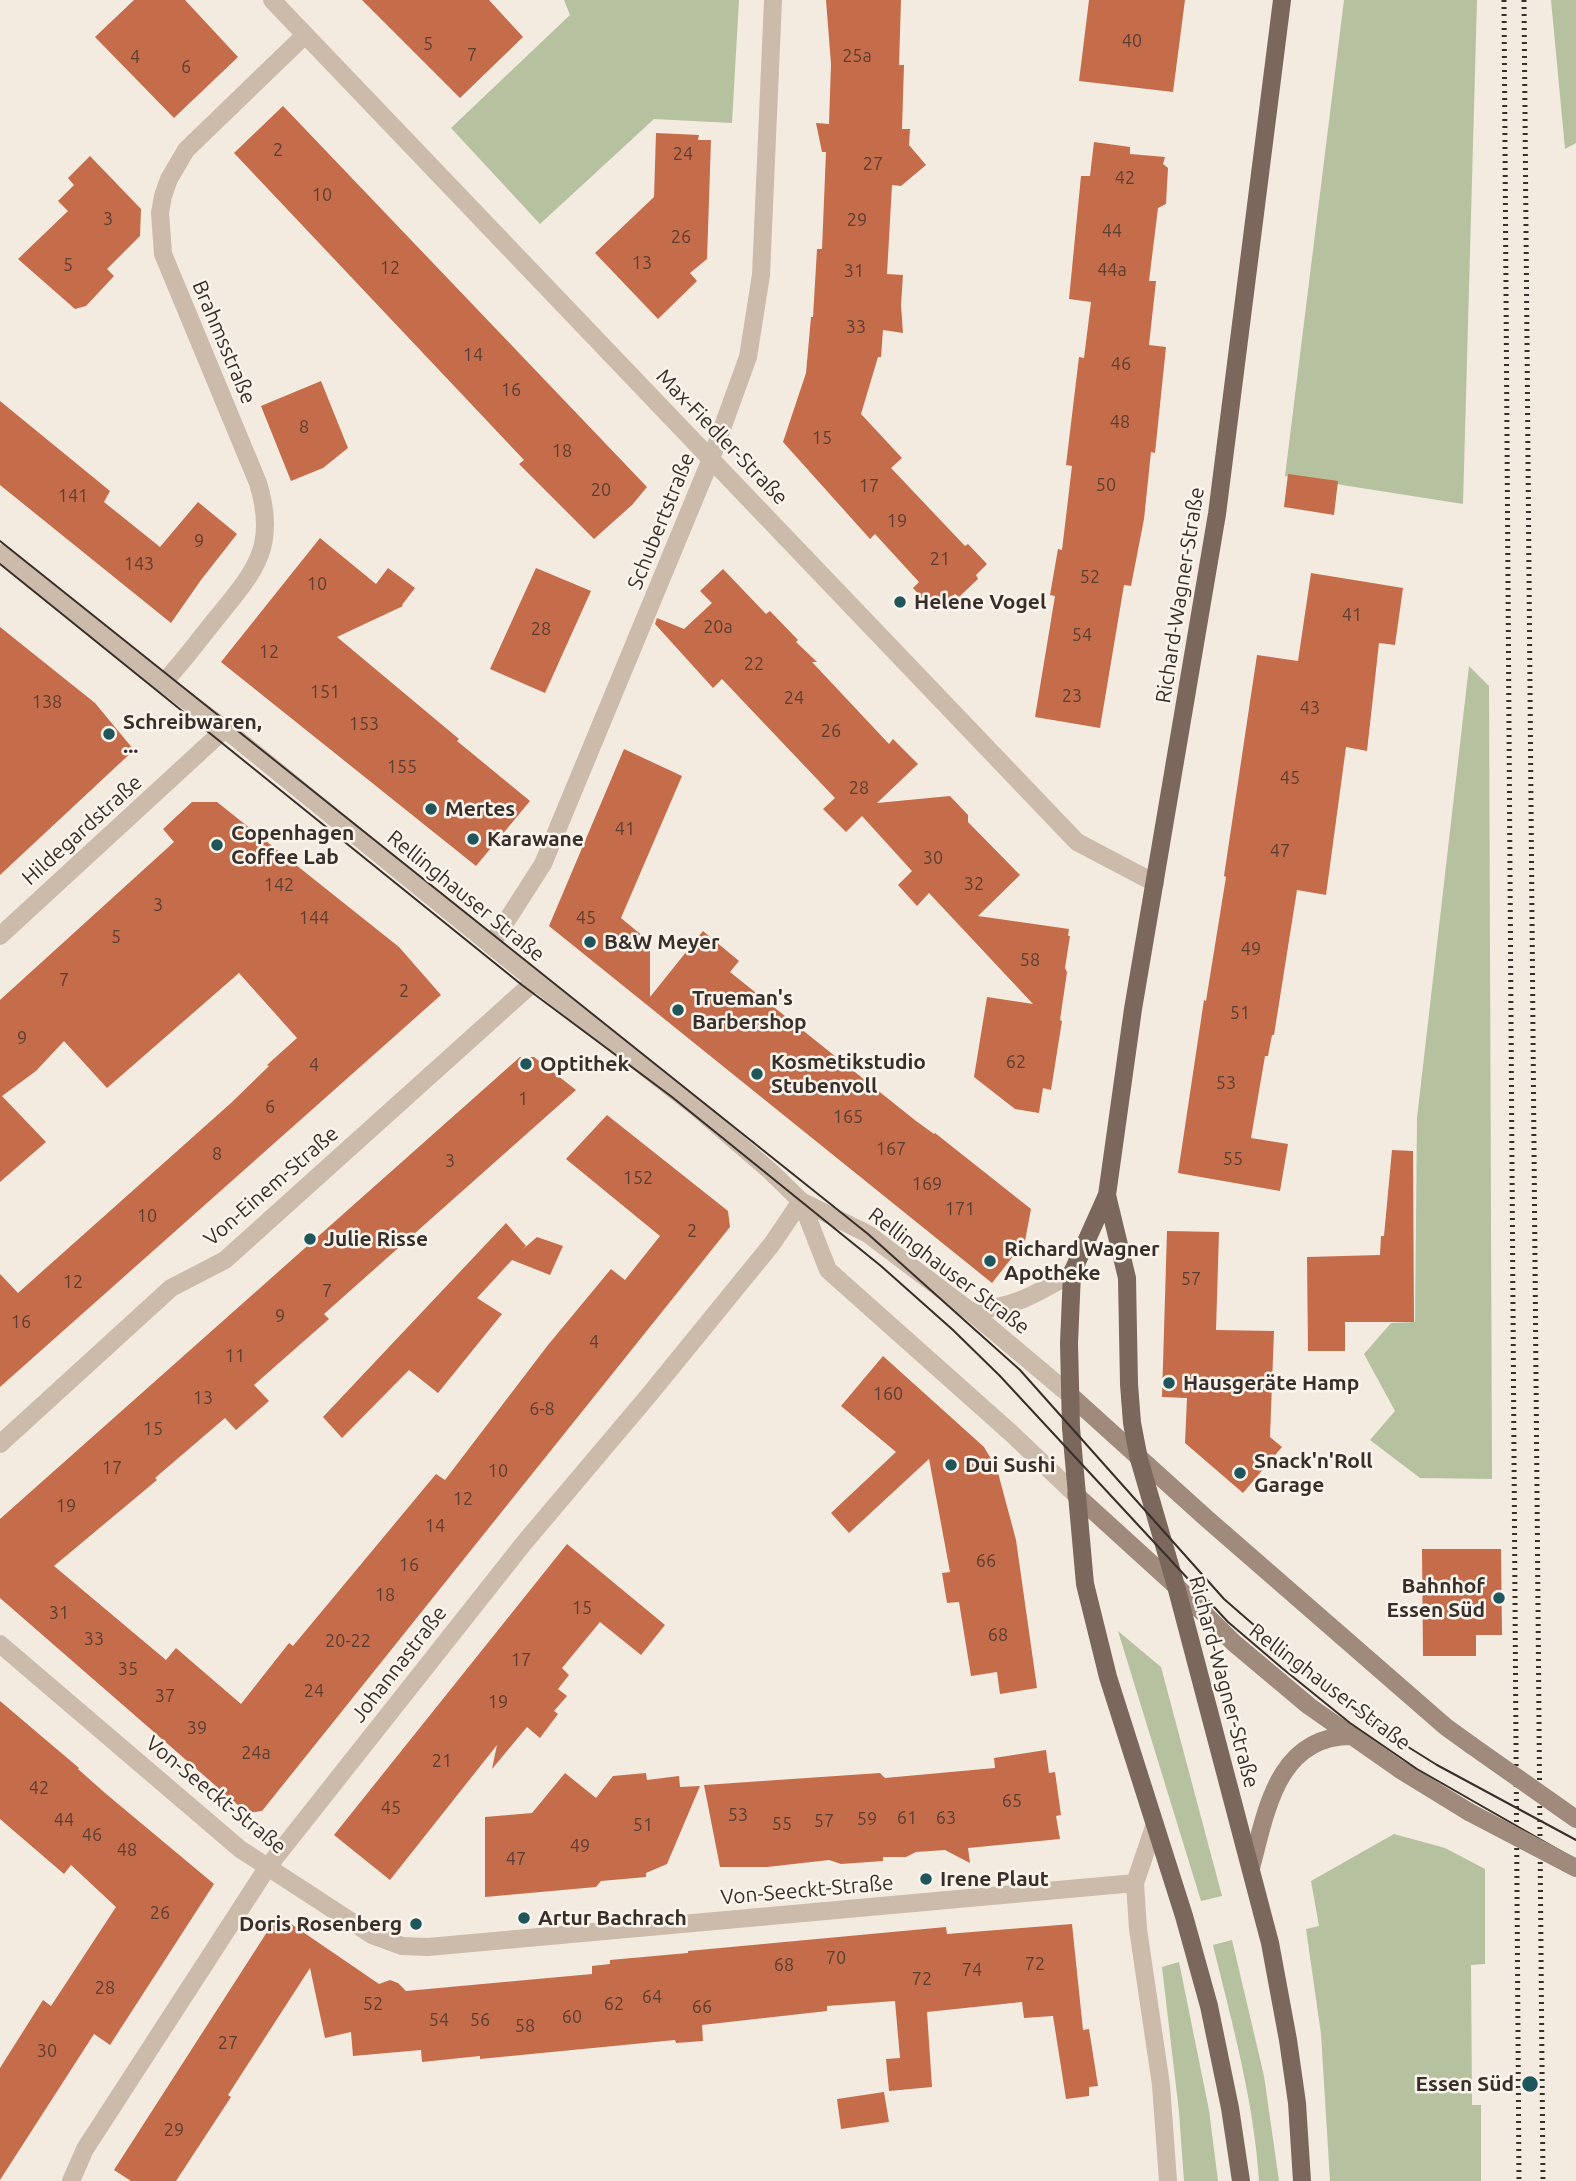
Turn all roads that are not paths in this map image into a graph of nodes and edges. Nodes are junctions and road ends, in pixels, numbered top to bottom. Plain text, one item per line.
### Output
1 (272, 0) edge
2 (773, 0) edge
3 (1282, 0) edge
4 (304, 35) junction
5 (711, 459) junction
6 (0, 553) edge
7 (163, 683) junction
8 (225, 729) junction
9 (1155, 883) junction
10 (0, 936) edge
11 (491, 946) junction
12 (535, 981) junction
13 (1107, 1195) junction
14 (801, 1201) junction
15 (1072, 1273) junction
16 (970, 1311) junction
17 (1070, 1395) junction
18 (0, 1444) edge
19 (1139, 1459) junction
20 (1076, 1495) junction
21 (1176, 1586) junction
22 (0, 1644) edge
23 (1351, 1736) junction
24 (1576, 1819) edge
25 (1155, 1824) junction
26 (267, 1868) junction
27 (1251, 1868) junction
28 (1576, 1868) edge
29 (1135, 1883) junction
30 (71, 2181) edge
31 (1168, 2181) edge
32 (1241, 2181) edge
33 (1302, 2181) edge

1 - 4 street, Max-Fiedler-Straße
2 - 5 street, Schubertstraße
3 - 9 main road, Richard-Wagner-Straße
4 - 5 street, Max-Fiedler-Straße
4 - 7 street, Brahmsstraße
5 - 9 street, Max-Fiedler-Straße
5 - 11 street, Schubertstraße
6 - 7 street, Rellinghauser Straße
7 - 8 street, Rellinghauser Straße
8 - 10 street, Hildegardstraße
8 - 11 street, Rellinghauser Straße
9 - 13 main road, Richard-Wagner-Straße
11 - 12 street, Rellinghauser Straße
12 - 14 street, Rellinghauser Straße
12 - 18 street, Von-Einem-Straße
13 - 15 main road, Richard-Wagner-Straße
13 - 19 main road, Richard-Wagner-Straße
14 - 16 street, Rellinghauser Straße
14 - 20 street, Rellinghauser Straße
14 - 26 street, Johannastraße
15 - 16 street
15 - 17 main road, Richard-Wagner-Straße
16 - 17 street, Rellinghauser Straße
17 - 19 main road, Rellinghauser Straße
17 - 20 main road, Richard-Wagner-Straße
19 - 21 main road, Richard-Wagner-Straße
19 - 24 main road, Rellinghauser Straße, bridge
20 - 21 main road, Rellinghauser Straße
20 - 25 main road, Richard-Wagner-Straße
21 - 23 main road, Rellinghauser Straße
21 - 27 main road, Richard-Wagner-Straße
22 - 26 street, Von-Seeckt-Straße
23 - 27 main road
23 - 28 main road, Rellinghauser Straße, bridge
25 - 29 street
25 - 32 main road, Richard-Wagner-Straße
26 - 29 street, Von-Seeckt-Straße
26 - 30 street, Johannastraße
27 - 33 main road, Richard-Wagner-Straße
29 - 31 street

